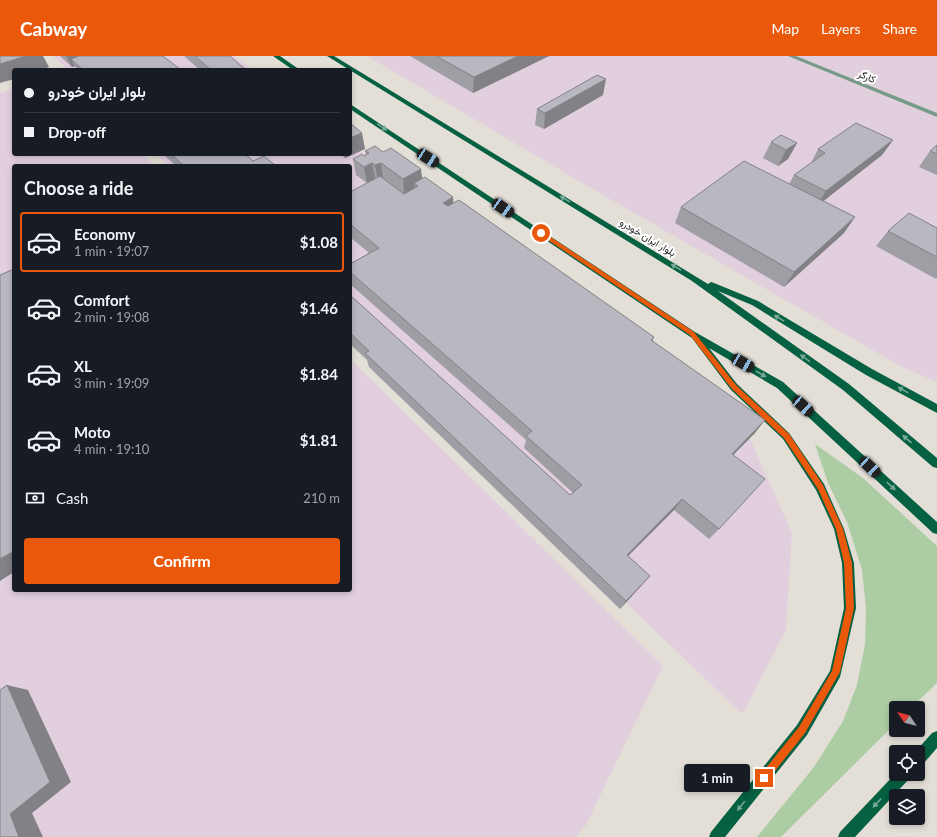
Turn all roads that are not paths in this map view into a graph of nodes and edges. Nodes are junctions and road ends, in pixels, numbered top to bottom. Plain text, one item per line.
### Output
1 (276, 56) edge
2 (330, 56) edge
3 (791, 56) edge
4 (294, 68) edge
5 (350, 68) edge
6 (352, 69) edge
7 (352, 107) edge
8 (937, 115) edge
9 (695, 279) junction
10 (692, 334) junction
11 (937, 409) edge
12 (937, 464) edge
13 (937, 529) edge
14 (937, 738) edge
15 (925, 751) edge
16 (897, 781) edge
17 (716, 837) edge
18 (845, 837) edge

1 - 4 main road
5 -> 2 main road, بلوار ایران خودرو
3 - 8 lane, کارگر
9 -> 6 main road, بلوار ایران خودرو
7 -> 10 main road
11 -> 9 main road
12 -> 9 main road, بلوار ایران خودرو
10 -> 13 main road
10 -> 17 main road
14 - 15 main road
16 -> 18 main road

